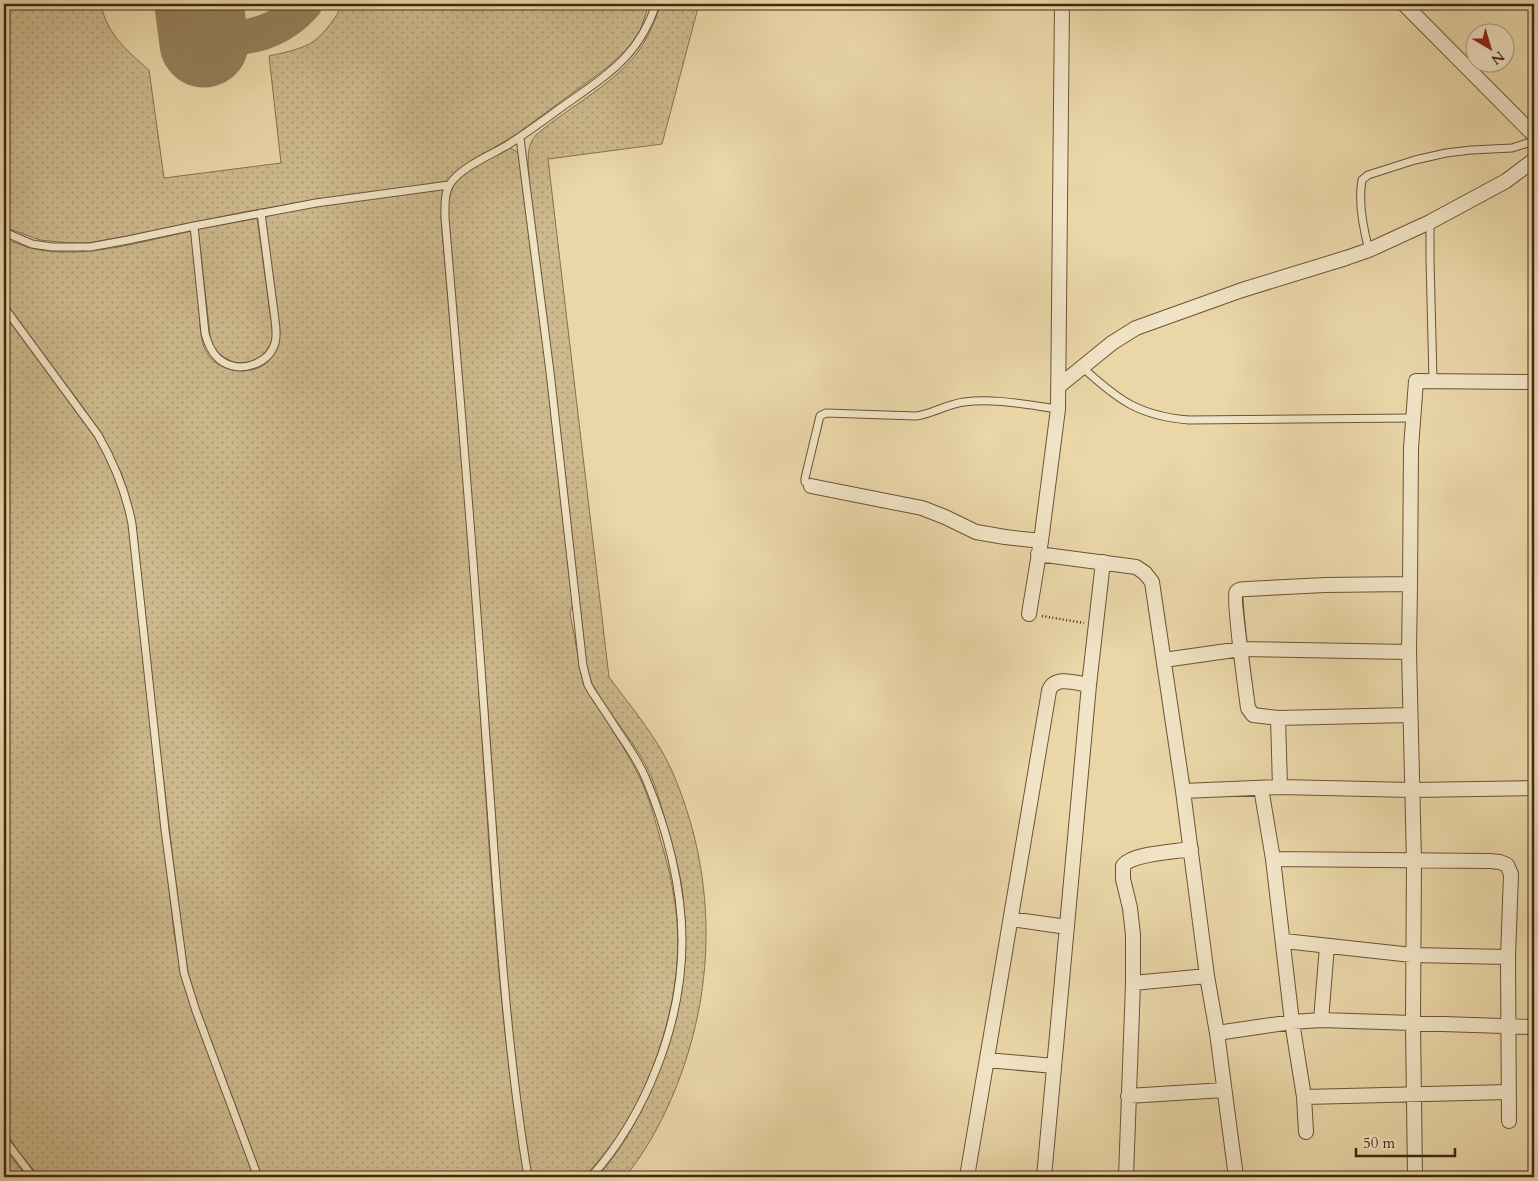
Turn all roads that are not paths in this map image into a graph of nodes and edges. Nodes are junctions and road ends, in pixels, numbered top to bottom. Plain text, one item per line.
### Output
1 (656, 4) edge
2 (1062, 4) edge
3 (1404, 4) edge
4 (1534, 135) edge
5 (520, 138) junction
6 (1534, 141) edge
7 (1534, 160) edge
8 (450, 185) junction
9 (261, 213) junction
10 (1430, 222) junction
11 (194, 226) junction
12 (4, 232) edge
13 (1369, 250) junction
14 (4, 307) edge
15 (1082, 367) junction
16 (1433, 380) junction
17 (1534, 382) edge
18 (1059, 386) junction
19 (1058, 409) junction
20 (1414, 418) junction
21 (811, 486) joint
22 (1039, 547) junction
23 (1103, 562) junction
24 (1410, 584) junction
25 (1029, 614) road end
26 (1241, 649) junction
27 (1409, 652) junction
28 (1164, 660) junction
29 (1089, 685) junction
30 (1410, 715) junction
31 (1278, 718) junction
32 (1261, 788) junction
33 (1280, 788) junction
34 (1534, 788) edge
35 (1412, 790) junction
36 (1183, 791) junction
37 (1191, 849) junction
38 (1273, 859) junction
39 (1414, 861) junction
40 (1011, 919) junction
41 (1067, 927) junction
42 (1284, 941) junction
43 (1328, 946) junction
44 (1412, 955) junction
45 (1508, 956) junction
46 (1207, 976) junction
47 (1133, 983) junction
48 (1321, 1020) junction
49 (1292, 1022) junction
50 (1413, 1023) junction
51 (1508, 1025) junction
52 (1534, 1027) edge
53 (1217, 1033) junction
54 (987, 1060) junction
55 (1054, 1066) junction
56 (1224, 1090) junction
57 (1508, 1092) junction
58 (1414, 1094) junction
59 (1128, 1096) junction
60 (1304, 1097) junction
61 (1510, 1121) dead end
62 (1306, 1132) dead end
63 (4, 1139) edge
64 (33, 1177) edge
65 (258, 1177) edge
66 (528, 1177) edge
67 (591, 1177) edge
68 (967, 1177) edge
69 (1044, 1177) edge
70 (1126, 1177) edge
71 (1236, 1177) edge
72 (1415, 1177) edge

1 - 5 lane
2 - 18 street
3 - 4 street
5 - 8 lane
5 - 67 lane
6 - 13 lane
7 - 10 street
8 - 9 lane
8 - 66 lane
9 - 11 lane
9 - 11 lane
10 - 13 street
10 - 16 lane
11 - 12 lane
13 - 15 street
14 - 65 lane
15 - 18 street
15 - 20 lane
16 - 17 street
16 - 20 street
18 - 19 street
19 - 21 lane
19 - 22 street
20 - 24 street
21 - 22 street
22 - 23 street
22 - 25 street
23 - 28 street
23 - 29 street
24 - 26 street
24 - 27 street
26 - 27 street
26 - 28 street
26 - 31 street
27 - 30 street
28 - 36 street
29 - 40 street
29 - 41 street
30 - 31 street
30 - 35 street
31 - 33 street
32 - 33 street
32 - 36 street
32 - 38 street
33 - 35 street
34 - 35 street
35 - 39 street
36 - 37 street
37 - 46 street
37 - 47 street
38 - 39 street
38 - 42 street
39 - 44 street
39 - 45 street
40 - 41 street
40 - 54 street
41 - 55 street
42 - 43 street
42 - 49 street
43 - 44 street
43 - 48 street
44 - 45 street
44 - 50 street
45 - 51 street
46 - 47 street
46 - 53 street
47 - 59 street
48 - 49 street
48 - 50 street
49 - 53 street
49 - 60 street
50 - 51 street
50 - 58 street
51 - 52 street
51 - 57 street
53 - 56 street
54 - 55 street
54 - 68 street
55 - 69 street
56 - 59 street
56 - 71 street
57 - 58 street
57 - 61 street
58 - 60 street
58 - 72 street
59 - 70 street
60 - 62 street
63 - 64 lane

